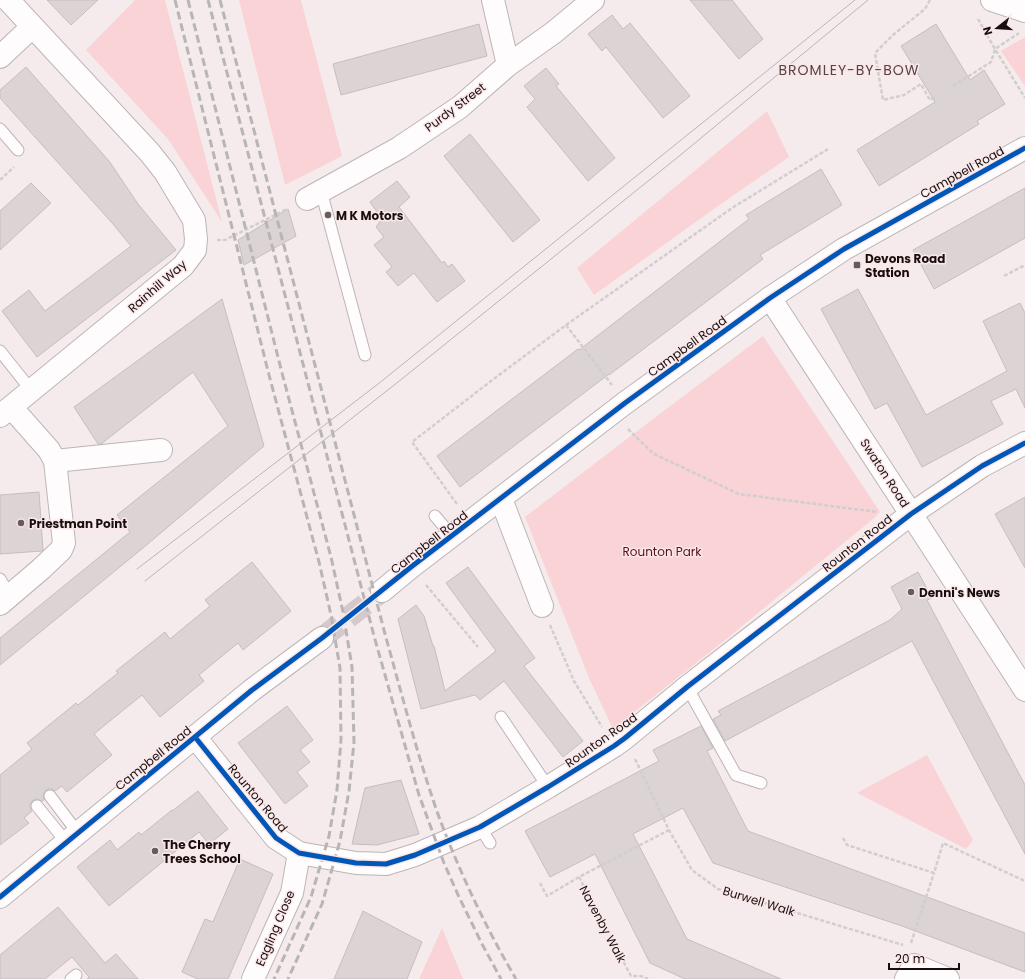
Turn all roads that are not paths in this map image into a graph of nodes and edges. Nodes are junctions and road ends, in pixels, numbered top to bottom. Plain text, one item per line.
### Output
1 (8, 0) edge
2 (493, 0) edge
3 (593, 0) edge
4 (992, 0) edge
5 (1025, 11) edge
6 (32, 27) junction
7 (0, 57) edge
8 (508, 65) junction
9 (0, 129) edge
10 (1025, 148) edge
11 (18, 150) dead end
12 (314, 195) joint
13 (770, 298) junction
14 (0, 351) edge
15 (365, 355) dead end
16 (31, 390) junction
17 (5, 412) edge
18 (1025, 443) edge
19 (161, 450) dead end
20 (55, 461) junction
21 (501, 500) junction
22 (911, 514) junction
23 (436, 516) dead end
24 (452, 536) junction
25 (382, 591) tunnel mouth
26 (3, 593) edge
27 (542, 606) road end
28 (322, 638) tunnel mouth
29 (687, 687) junction
30 (1025, 690) edge
31 (501, 717) dead end
32 (195, 737) junction
33 (761, 783) dead end
34 (548, 787) junction
35 (50, 796) dead end
36 (37, 806) dead end
37 (72, 838) junction
38 (299, 853) junction
39 (0, 897) edge
40 (253, 979) edge
41 (906, 979) edge
42 (948, 979) edge

1 - 6 street, Rainhill Way
2 - 8 street
3 - 8 street, Purdy Street
4 - 5 street
6 - 7 street
6 - 16 street, Rainhill Way
8 - 12 street, Purdy Street
9 - 11 lane
10 - 13 street, Campbell Road
12 - 15 lane
13 - 21 street, Campbell Road
13 - 22 street, Swaton Road
14 - 16 lane
16 - 17 street, Rainhill Way
17 - 20 street
18 - 22 street, Rounton Road
19 - 20 street
20 - 26 street
21 - 24 street, Campbell Road
21 - 27 street
22 - 29 street, Rounton Road
22 - 30 street, Swaton Road
23 - 24 lane
24 - 25 street, Campbell Road
28 - 32 street, Campbell Road
29 - 33 lane
29 - 34 street, Rounton Road
31 - 34 lane
32 - 37 street, Campbell Road
32 - 38 street, Rounton Road
34 - 38 street, Rounton Road
35 - 37 lane
36 - 37 lane
37 - 39 street, Campbell Road
38 - 40 street, Eagling Close
41 - 42 street

